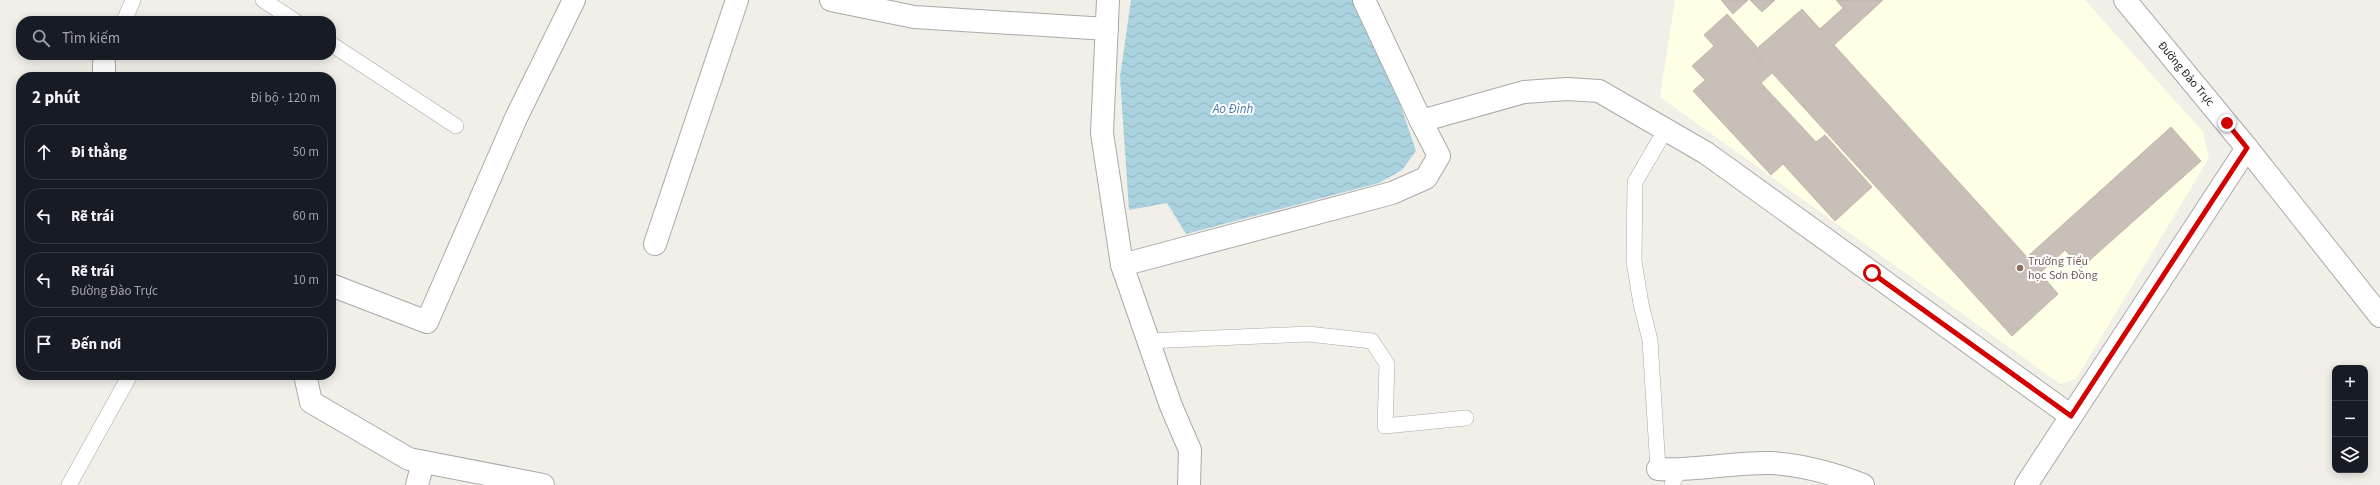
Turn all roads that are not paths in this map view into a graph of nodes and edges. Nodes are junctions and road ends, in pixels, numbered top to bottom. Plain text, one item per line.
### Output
1 (133, 0) edge
2 (263, 0) edge
3 (574, 0) edge
4 (737, 0) edge
5 (831, 0) edge
6 (1108, 0) edge
7 (1364, 0) edge
8 (2125, 0) edge
9 (126, 16) edge
10 (287, 16) edge
11 (1107, 29) junction
12 (336, 47) edge
13 (1420, 121) junction
14 (456, 126) dead end
15 (1666, 129) junction
16 (2247, 148) junction
17 (654, 244) dead end
18 (1122, 265) junction
19 (336, 287) edge
20 (2380, 316) edge
21 (1148, 341) junction
22 (127, 380) edge
23 (306, 380) edge
24 (2071, 416) junction
25 (1466, 418) dead end
26 (423, 462) junction
27 (1670, 474) edge
28 (1192, 484) edge
29 (68, 485) edge
30 (417, 485) edge
31 (543, 485) edge
32 (1863, 485) edge
33 (2026, 485) edge

1 - 9 lane
2 - 10 lane
3 - 19 street
4 - 17 street
5 - 11 street
6 - 11 street
7 - 13 street
8 - 16 street, Đường Đào Trực
11 - 18 street
12 - 14 lane
13 - 15 street
13 - 18 street
15 - 24 street
15 - 27 lane
16 - 20 street, Đường Đào Trực
16 - 24 street
18 - 21 street
21 - 25 lane
21 - 28 street
22 - 29 lane
23 - 26 street
24 - 33 street
26 - 30 street
26 - 31 street
27 - 32 street

